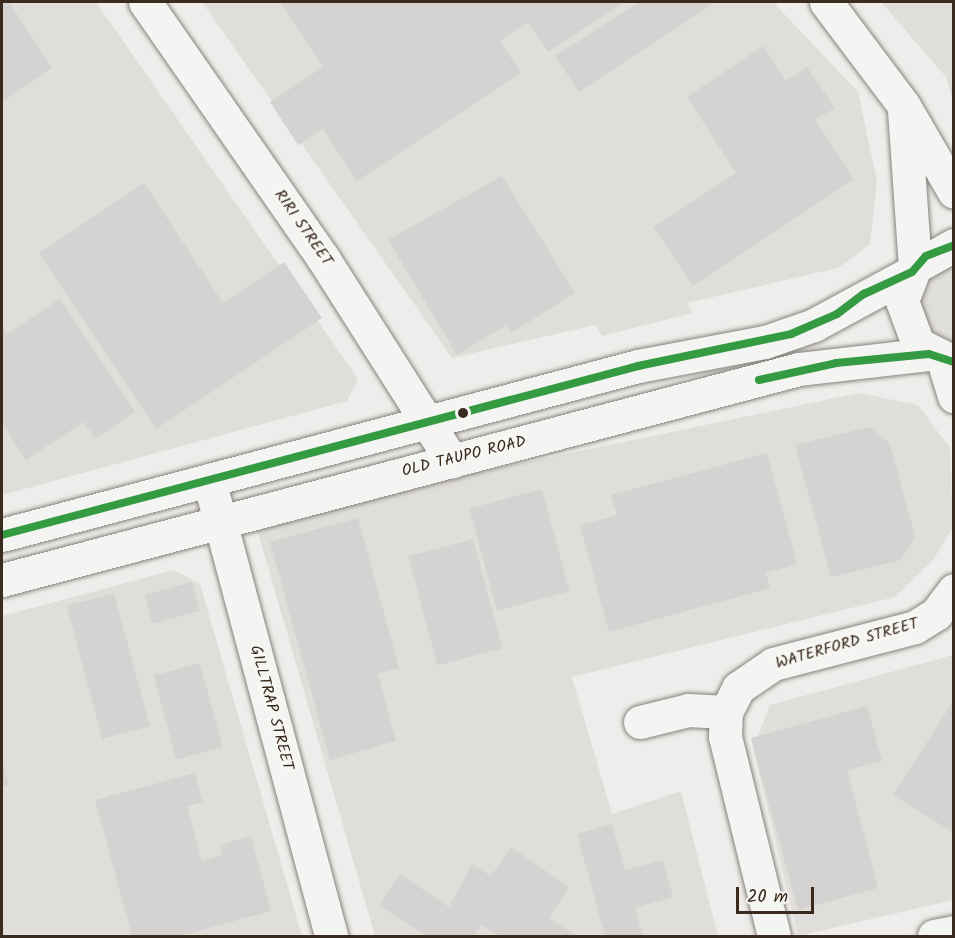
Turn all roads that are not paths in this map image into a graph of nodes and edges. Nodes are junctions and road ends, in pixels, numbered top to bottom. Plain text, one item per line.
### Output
1 (145, 2) edge
2 (826, 2) edge
3 (904, 106) junction
4 (954, 192) edge
5 (954, 245) edge
6 (914, 269) junction
7 (942, 359) edge
8 (954, 396) edge
9 (429, 420) junction
10 (452, 460) junction
11 (209, 480) junction
12 (219, 519) junction
13 (2, 535) edge
14 (2, 580) edge
15 (954, 590) edge
16 (726, 712) junction
17 (640, 722) dead end
18 (954, 932) edge
19 (331, 936) edge
20 (774, 936) edge
21 (934, 936) edge

1 - 9 main road, RIRI STREET
2 - 3 main road
3 - 4 main road
3 - 6 main road
5 - 6 main road
6 - 7 main road
6 - 9 main road
7 - 8 main road
7 - 10 main road, OLD TAUPO ROAD
9 - 10 main road, RIRI STREET
9 - 11 main road
10 - 12 main road, OLD TAUPO ROAD
11 - 12 main road, GILLTRAP STREET
11 - 13 main road
12 - 14 main road, OLD TAUPO ROAD
12 - 19 main road, GILLTRAP STREET
15 - 16 main road, WATERFORD STREET
16 - 17 main road
16 - 20 main road
18 - 21 main road

